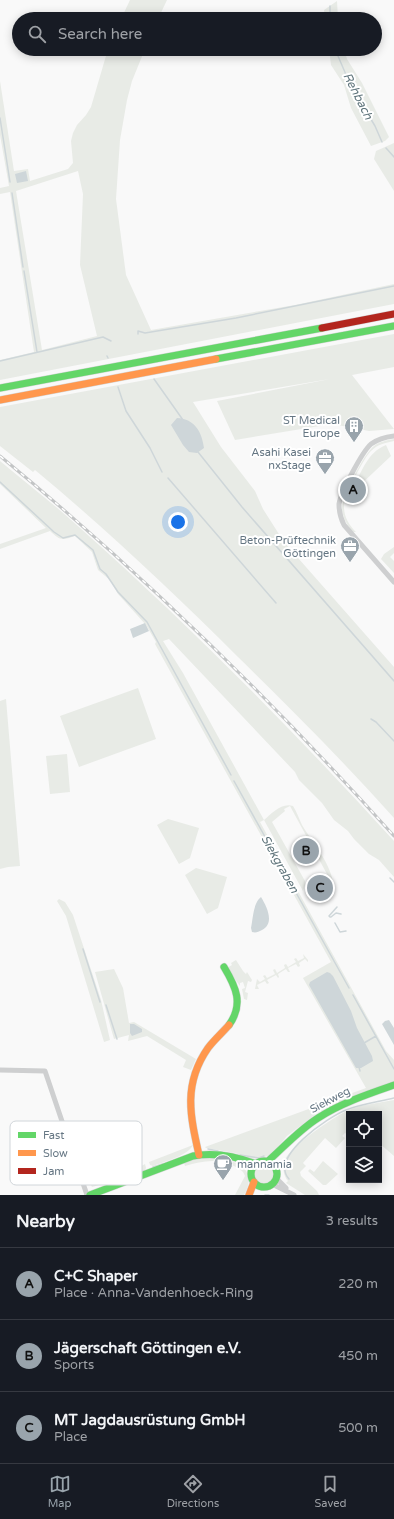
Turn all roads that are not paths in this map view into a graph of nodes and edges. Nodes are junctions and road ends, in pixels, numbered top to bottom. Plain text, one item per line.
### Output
1 (394, 314) edge
2 (394, 326) edge
3 (0, 388) edge
4 (0, 400) edge
5 (394, 436) edge
6 (394, 582) edge
7 (224, 967) dead end
8 (0, 1070) edge
9 (394, 1085) edge
10 (62, 1121) edge
11 (283, 1148) junction
12 (199, 1155) junction
13 (267, 1162) junction
14 (254, 1167) junction
15 (274, 1167) junction
16 (142, 1176) edge
17 (274, 1181) junction
18 (257, 1184) junction
19 (85, 1185) edge
20 (116, 1185) edge
21 (293, 1194) edge
22 (88, 1195) edge
23 (249, 1195) edge
24 (252, 1195) edge

1 - 3 main road
2 - 4 main road
5 - 6 street
7 - 12 main road
8 - 10 street
9 - 11 main road, Siekweg
11 - 13 main road, Siekweg
11 - 15 main road, Siekweg
12 - 14 main road
12 - 16 main road
13 - 14 main road
13 - 15 main road
14 - 18 main road
15 - 17 main road
17 - 18 main road
17 - 21 street
18 - 23 main road
18 - 24 main road
19 - 22 street
20 - 22 main road

